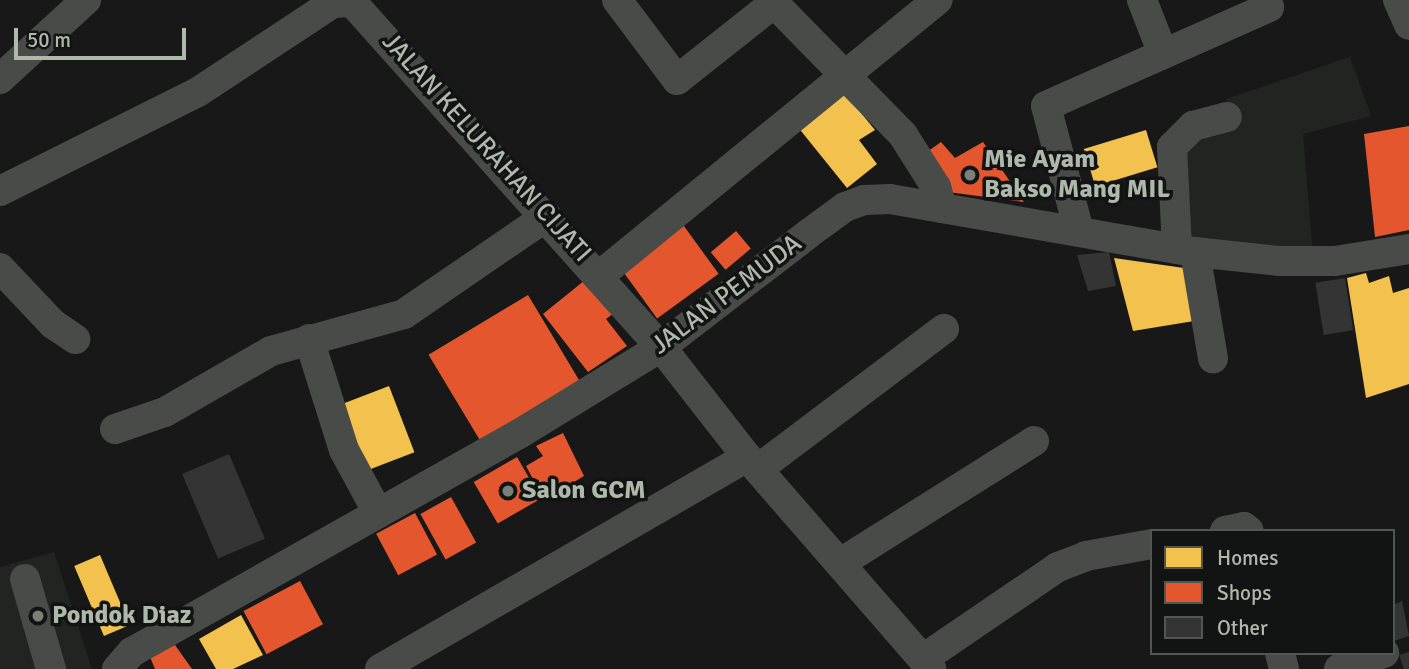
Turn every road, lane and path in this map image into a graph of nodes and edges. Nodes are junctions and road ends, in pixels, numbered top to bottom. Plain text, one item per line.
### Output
1 (86, 0) edge
2 (617, 0) edge
3 (938, 0) edge
4 (1142, 0) edge
5 (1265, 0) edge
6 (1398, 0) edge
7 (332, 2) edge
8 (773, 2) edge
9 (1409, 25) edge
10 (1163, 54) junction
11 (842, 76) junction
12 (0, 79) edge
13 (1227, 117) dead end
14 (0, 191) edge
15 (942, 208) junction
16 (547, 216) junction
17 (1079, 231) junction
18 (1409, 249) edge
19 (1186, 250) junction
20 (0, 268) edge
21 (600, 276) junction
22 (944, 329) dead end
23 (75, 339) dead end
24 (310, 339) junction
25 (661, 347) junction
26 (1213, 358) dead end
27 (115, 429) dead end
28 (1034, 441) dead end
29 (753, 463) junction
30 (378, 513) junction
31 (1150, 544) edge
32 (842, 562) junction
33 (25, 579) dead end
34 (1378, 655) edge
35 (927, 664) edge
36 (51, 669) edge
37 (117, 669) edge
38 (380, 669) edge
39 (1339, 669) edge

1 - 12 street
2 - 8 street
3 - 11 street
4 - 10 street
5 - 10 street
6 - 9 street
7 - 14 street, JALAN KELURAHAN CIJATI
7 - 16 street, JALAN KELURAHAN CIJATI
8 - 11 street
10 - 17 street
11 - 15 street
11 - 21 street
13 - 19 street
15 - 17 street, JALAN PEMUDA
15 - 25 street, JALAN PEMUDA
16 - 21 street, JALAN KELURAHAN CIJATI
16 - 24 street
17 - 19 street, JALAN PEMUDA
18 - 19 street, JALAN PEMUDA
19 - 26 street
20 - 23 street
21 - 25 street, JALAN KELURAHAN CIJATI
22 - 29 street
24 - 27 street
24 - 30 street
25 - 29 street, JALAN KELURAHAN CIJATI
25 - 30 street, JALAN PEMUDA
28 - 32 street
29 - 32 street, JALAN KELURAHAN CIJATI
29 - 38 street
30 - 37 street, JALAN PEMUDA
31 - 35 street
32 - 35 street, JALAN KELURAHAN CIJATI
33 - 36 street
34 - 39 street

